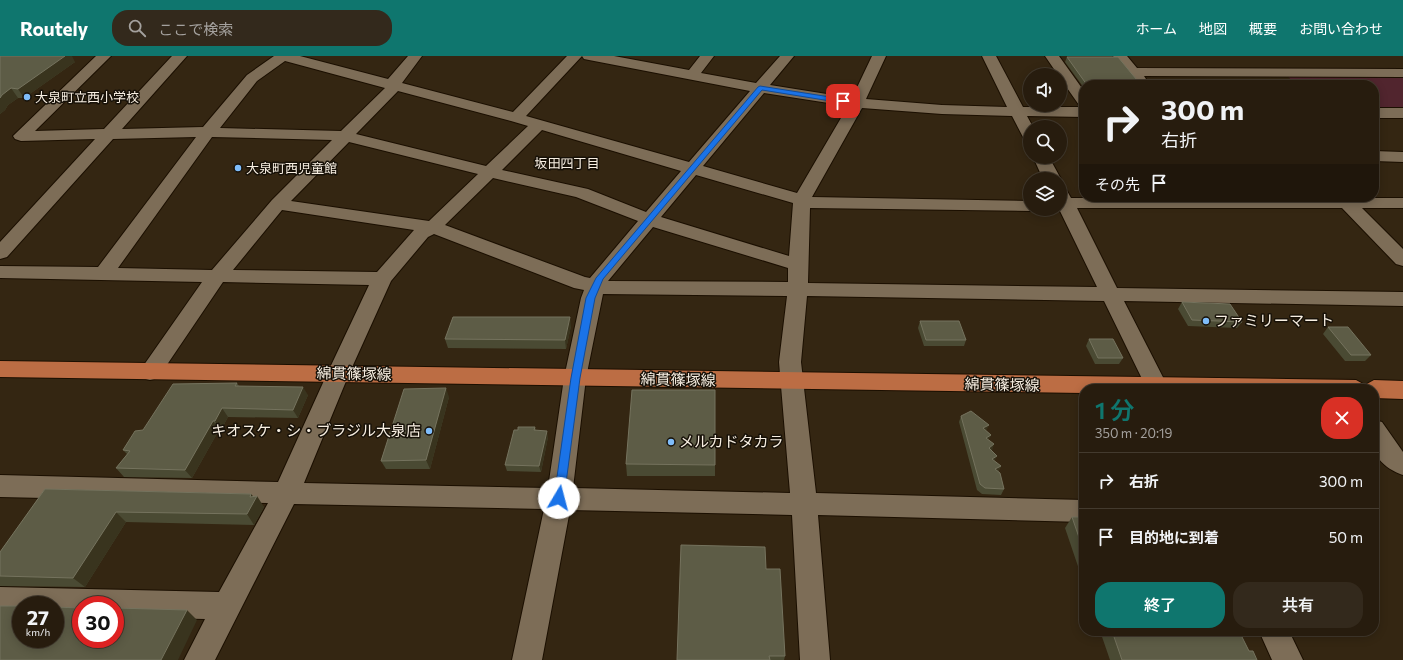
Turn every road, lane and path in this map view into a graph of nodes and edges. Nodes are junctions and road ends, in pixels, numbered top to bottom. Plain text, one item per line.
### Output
1 (104, 56) edge
2 (180, 56) edge
3 (284, 56) edge
4 (415, 56) edge
5 (575, 56) edge
6 (589, 56) edge
7 (707, 56) edge
8 (787, 56) edge
9 (879, 56) edge
10 (990, 56) edge
11 (1052, 56) edge
12 (1120, 56) edge
13 (604, 57) edge
14 (1302, 60) dead end
15 (1338, 60) dead end
16 (1134, 72) junction
17 (1279, 73) junction
18 (1316, 73) junction
19 (1355, 73) junction
20 (1403, 73) edge
21 (692, 75) junction
22 (1140, 80) edge
23 (1287, 80) edge
24 (394, 85) junction
25 (760, 88) junction
26 (1079, 95) edge
27 (857, 103) junction
28 (1017, 111) junction
29 (1079, 112) edge
30 (1379, 113) edge
31 (1403, 113) edge
32 (516, 118) junction
33 (1023, 123) edge
34 (538, 125) junction
35 (208, 132) junction
36 (110, 133) junction
37 (344, 136) junction
38 (1379, 156) edge
39 (1403, 157) edge
40 (691, 169) junction
41 (490, 172) junction
42 (802, 200) junction
43 (1067, 202) edge
44 (1079, 202) edge
45 (1331, 202) edge
46 (1347, 203) junction
47 (1403, 203) edge
48 (278, 204) junction
49 (1023, 206) edge
50 (1067, 210) edge
51 (650, 220) junction
52 (433, 227) junction
53 (0, 253) edge
54 (1403, 260) edge
55 (798, 263) junction
56 (0, 272) edge
57 (103, 274) junction
58 (217, 276) junction
59 (382, 278) junction
60 (595, 286) junction
61 (798, 289) junction
62 (1112, 294) junction
63 (1403, 299) edge
64 (0, 369) edge
65 (150, 372) junction
66 (338, 374) junction
67 (575, 378) junction
68 (791, 382) junction
69 (1156, 384) edge
70 (1079, 387) edge
71 (1379, 389) edge
72 (1403, 390) edge
73 (1379, 437) edge
74 (1403, 466) edge
75 (3, 490) edge
76 (286, 494) junction
77 (559, 498) junction
78 (804, 503) junction
79 (1079, 511) edge
80 (0, 600) edge
81 (228, 606) junction
82 (1276, 636) edge
83 (199, 660) edge
84 (527, 660) edge
85 (815, 660) edge
86 (1288, 660) edge

1 - 36 street
2 - 36 street
3 - 24 street
3 - 35 street
4 - 24 street
5 - 32 street
6 - 13 street
7 - 21 street
8 - 25 street
9 - 27 street
10 - 28 street
11 - 26 street
12 - 16 street
13 - 21 street
14 - 18 street
15 - 19 street
16 - 17 street
16 - 22 street
17 - 18 street
17 - 23 street
18 - 19 street
19 - 20 street
21 - 25 street
24 - 32 street
24 - 37 street
25 - 27 street
25 - 40 street
27 - 28 street
27 - 42 street
28 - 29 street
28 - 33 street
30 - 31 street
32 - 34 street
34 - 40 street
34 - 41 street
35 - 36 street
35 - 37 street
35 - 57 street
36 - 53 street
37 - 41 street
37 - 48 street
38 - 39 street
40 - 42 street
40 - 51 street
41 - 51 street
41 - 52 street
42 - 49 street
42 - 55 street
43 - 44 street
45 - 46 street
46 - 47 street
46 - 54 street
48 - 52 street
48 - 58 street
50 - 62 street
51 - 55 street
51 - 60 street
52 - 59 street
52 - 60 street
55 - 61 street
56 - 57 street
57 - 58 street
58 - 59 street
58 - 65 street
59 - 66 street
60 - 61 street
60 - 67 street
61 - 62 street
61 - 68 street
62 - 63 street
62 - 69 street
64 - 65 main road, 綿貫篠塚線
65 - 66 main road, 綿貫篠塚線
66 - 67 main road, 綿貫篠塚線
66 - 76 street
67 - 68 main road, 綿貫篠塚線
67 - 77 street
68 - 70 main road, 綿貫篠塚線
68 - 78 street
71 - 72 main road
73 - 74 street
75 - 76 street
76 - 77 street
76 - 81 street
77 - 78 street
77 - 84 street
78 - 79 street
78 - 85 street
80 - 81 street
81 - 83 street
82 - 86 street

